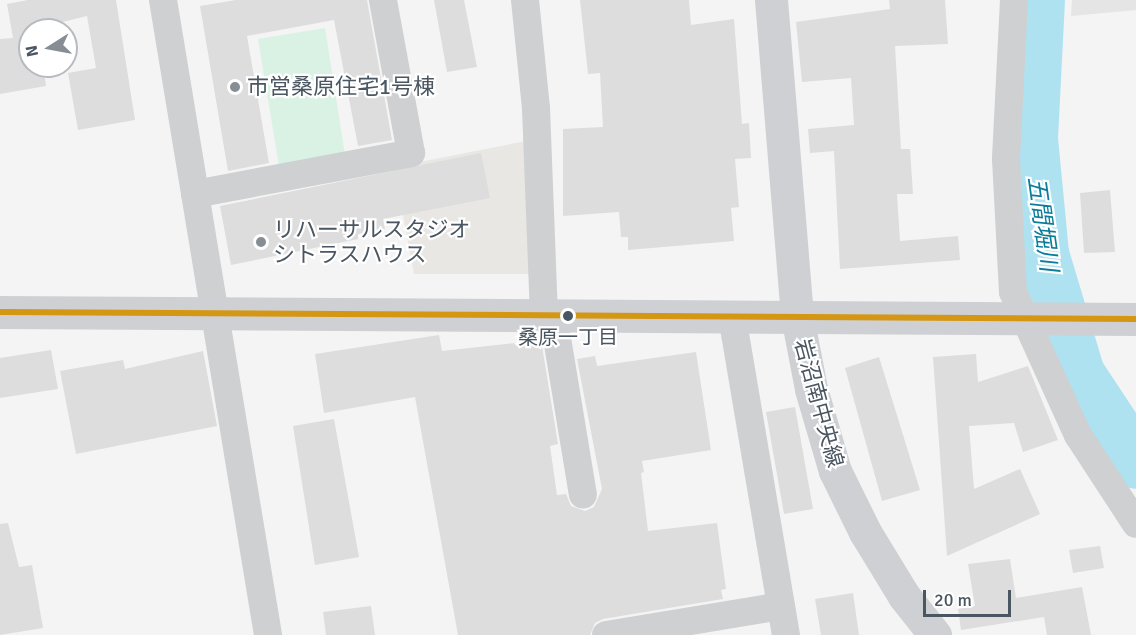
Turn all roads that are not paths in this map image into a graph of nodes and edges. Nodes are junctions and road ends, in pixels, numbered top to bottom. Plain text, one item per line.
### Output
1 (163, 0) edge
2 (383, 0) edge
3 (525, 0) edge
4 (771, 0) edge
5 (1014, 0) edge
6 (195, 194) junction
7 (0, 312) edge
8 (214, 314) junction
9 (549, 314) junction
10 (732, 316) junction
11 (797, 316) junction
12 (1025, 316) junction
13 (1136, 319) edge
14 (583, 495) dead end
15 (1136, 524) edge
16 (781, 606) junction
17 (268, 635) edge
18 (606, 635) edge
19 (786, 635) edge
20 (935, 635) edge

1 - 6 street
2 - 6 street
3 - 9 street
4 - 11 street, 岩沼南中央線
5 - 12 street
6 - 8 street
7 - 8 street
8 - 9 street
8 - 17 street
9 - 10 street
9 - 14 street
10 - 11 street
10 - 16 street
11 - 12 street
11 - 20 street, 岩沼南中央線
12 - 13 street
12 - 15 street
16 - 18 street
16 - 19 street

